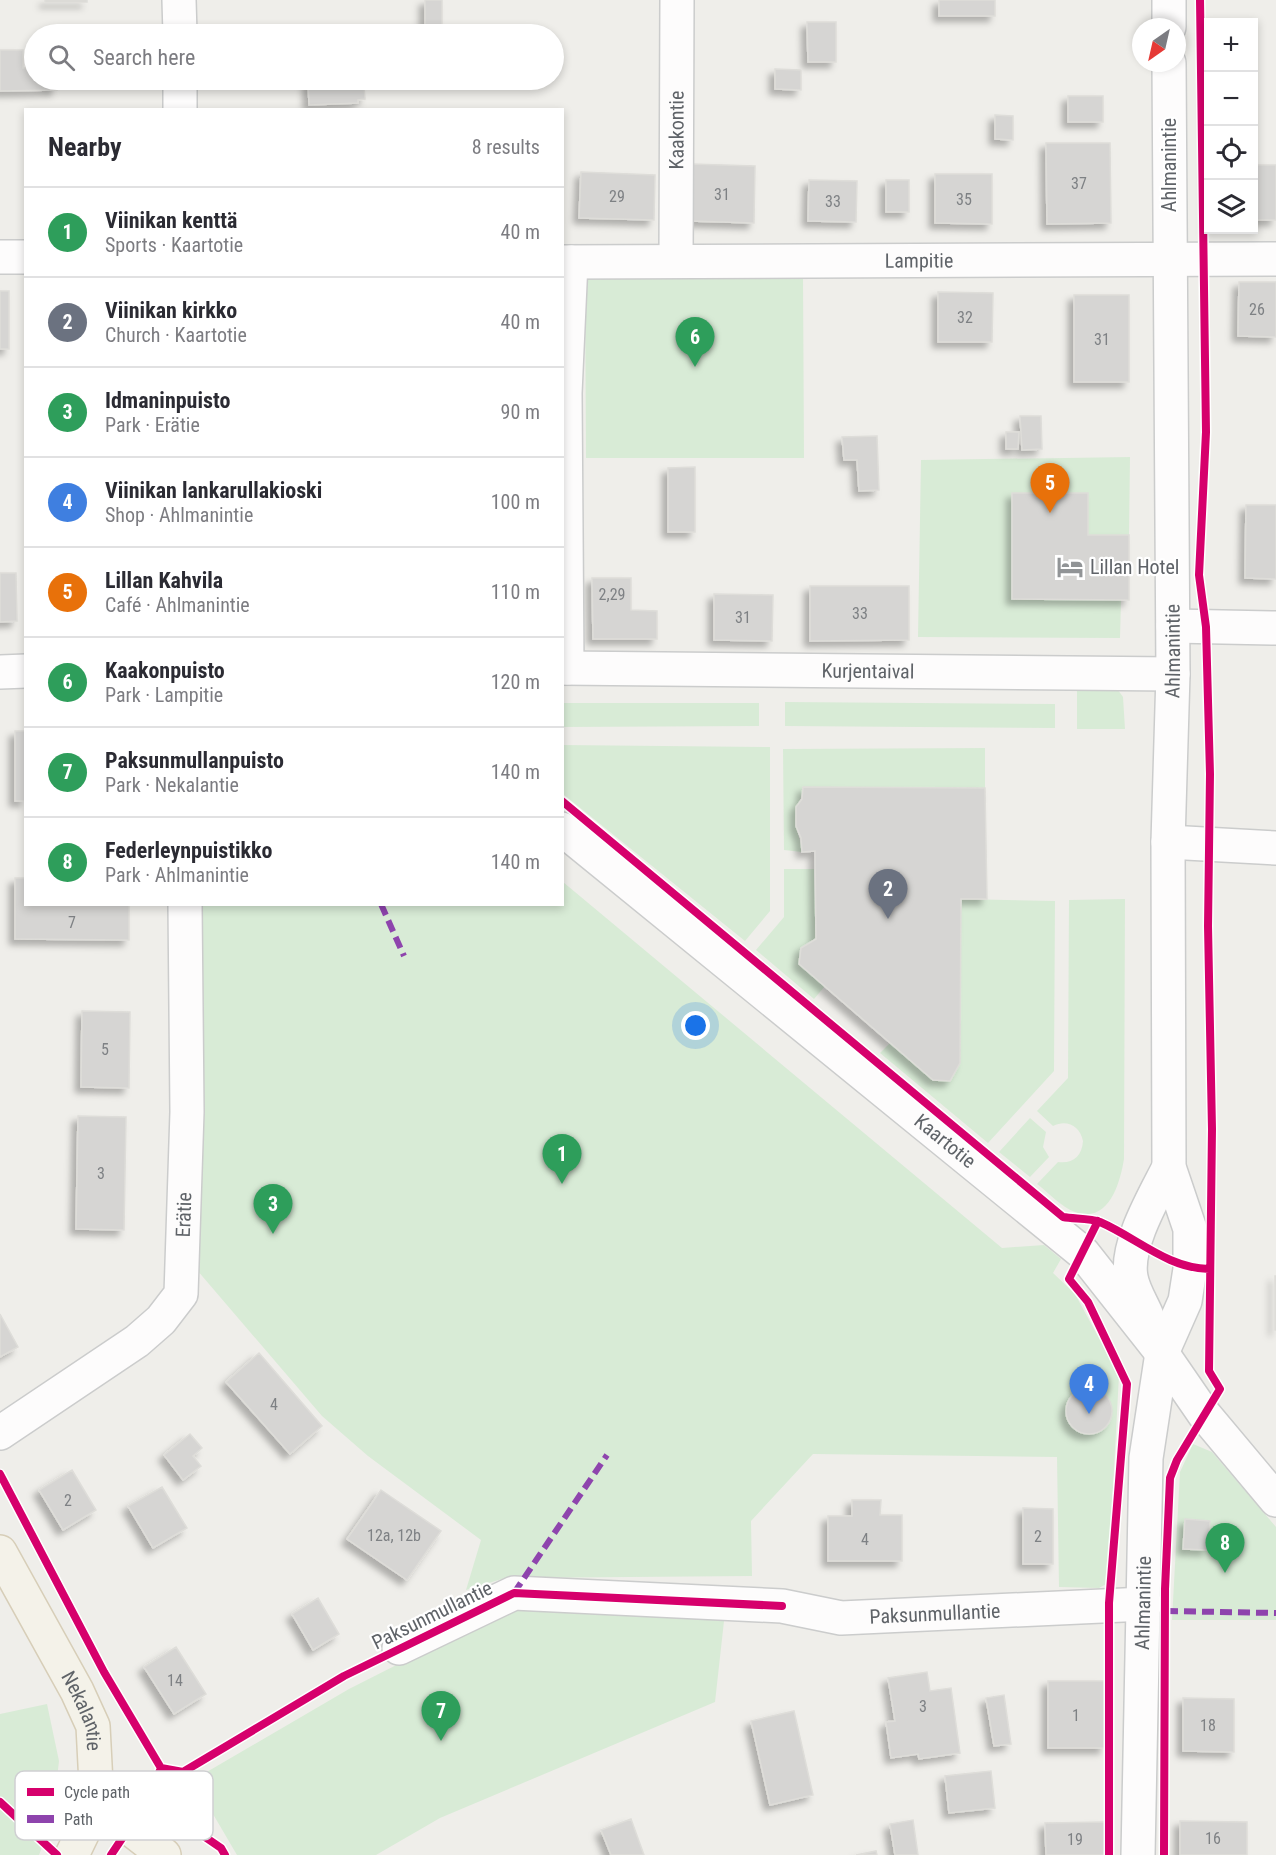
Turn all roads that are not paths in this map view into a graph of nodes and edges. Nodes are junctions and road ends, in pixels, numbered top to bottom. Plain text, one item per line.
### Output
1 (179, 0) edge
2 (677, 0) edge
3 (1169, 0) edge
4 (1169, 18) edge
5 (180, 24) edge
6 (1169, 72) edge
7 (180, 90) edge
8 (180, 108) edge
9 (0, 257) edge
10 (24, 257) edge
11 (1169, 258) junction
12 (1276, 259) edge
13 (676, 260) junction
14 (567, 262) edge
15 (1173, 626) junction
16 (1276, 628) edge
17 (565, 668) edge
18 (24, 671) edge
19 (0, 672) edge
20 (1173, 674) junction
21 (564, 831) edge
22 (1168, 842) junction
23 (1276, 848) edge
24 (185, 906) edge
25 (1169, 1167) junction
26 (1161, 1353) junction
27 (0, 1433) edge
28 (1276, 1500) edge
29 (0, 1552) edge
30 (1145, 1604) junction
31 (399, 1648) dead end
32 (95, 1771) edge
33 (79, 1840) edge
34 (145, 1840) edge
35 (72, 1855) edge
36 (164, 1855) edge
37 (1138, 1855) edge

1 - 5 street
2 - 13 street, Kaakontie
3 - 4 street
6 - 11 street, Ahlmanintie
7 - 8 street
9 - 10 street
11 - 12 street, Lampitie
11 - 13 street, Lampitie
11 - 15 street, Ahlmanintie
13 - 14 street, Lampitie
14 - 17 street
15 - 16 street
15 - 20 street, Ahlmanintie
17 - 20 street, Kurjentaival
18 - 19 street
20 - 22 street, Ahlmanintie
21 - 26 street, Kaartotie
22 - 23 street
22 - 25 street, Ahlmanintie
24 - 27 street, Erätie
25 - 26 street, Ahlmanintie
25 - 26 street, Ahlmanintie
26 - 28 street, Kaartotie
26 - 30 street, Ahlmanintie
29 - 32 main road, Nekalantie
30 - 31 street, Paksunmullantie
30 - 37 street, Ahlmanintie
33 - 35 main road
34 - 36 main road

